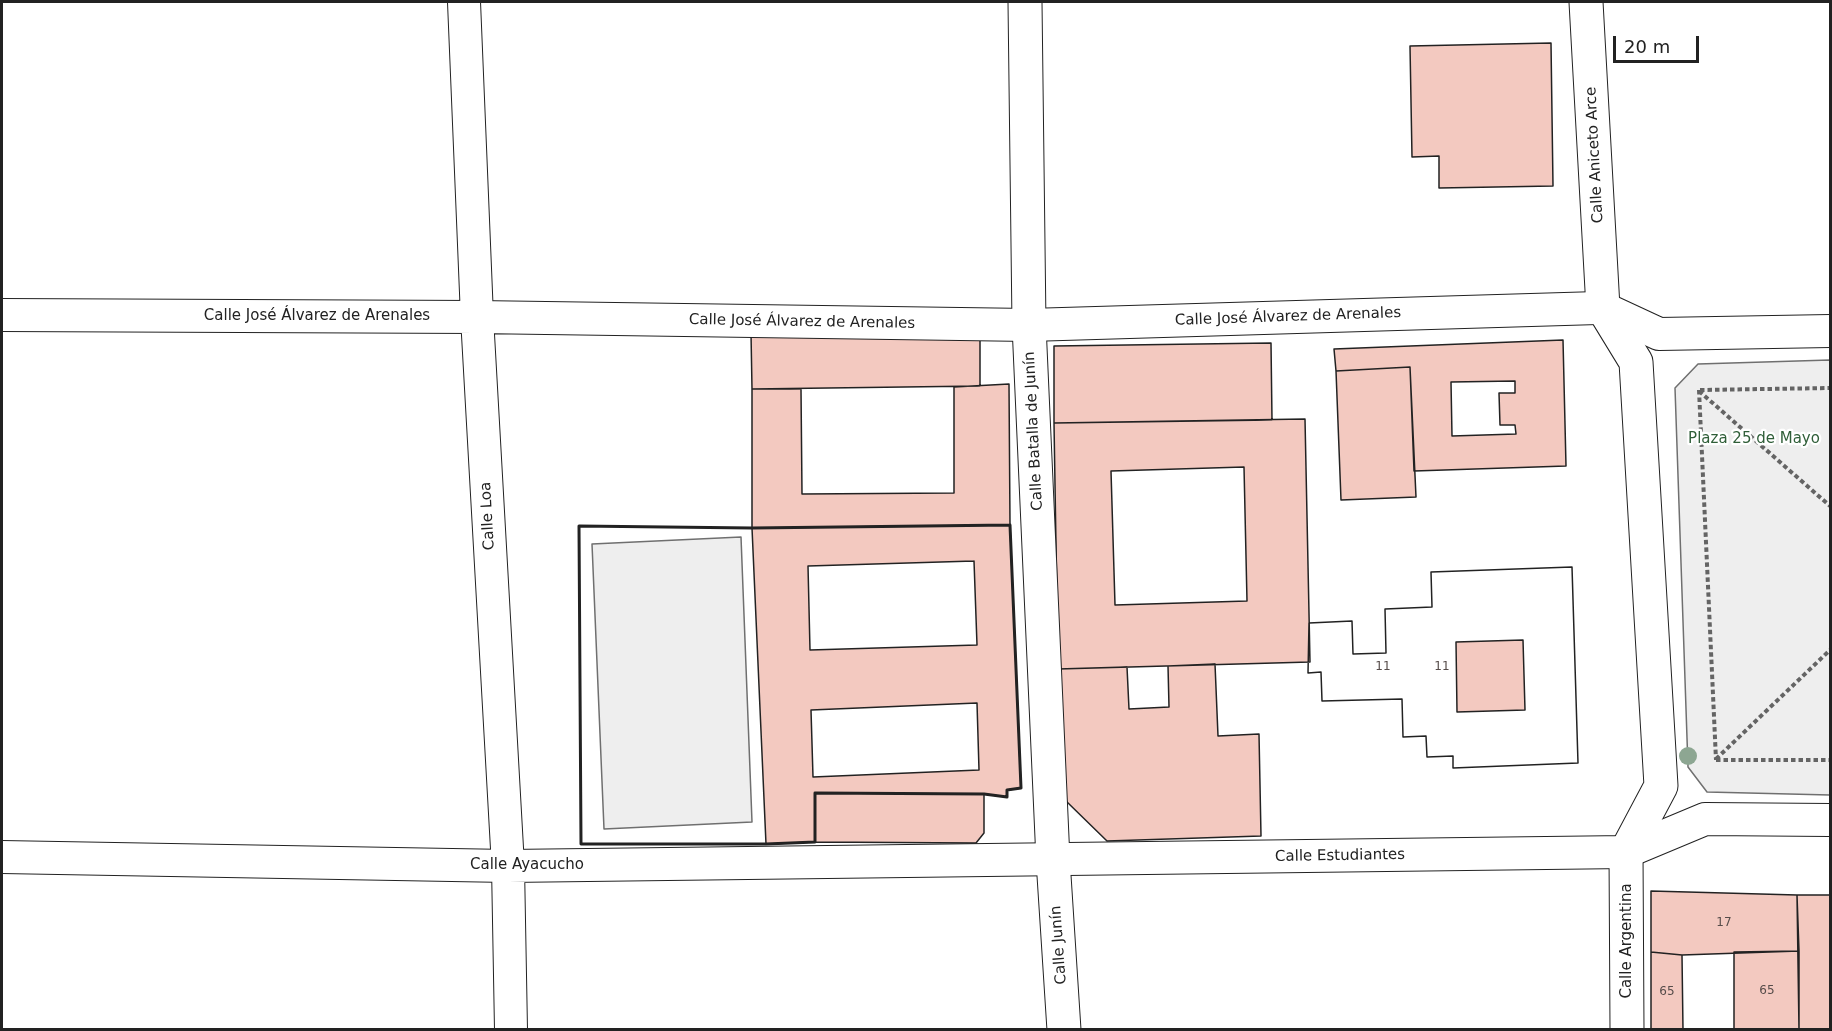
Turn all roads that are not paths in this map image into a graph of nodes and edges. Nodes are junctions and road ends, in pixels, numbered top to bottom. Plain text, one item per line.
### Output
1 (464, 2) edge
2 (1025, 2) edge
3 (1586, 2) edge
4 (1603, 308) junction
5 (2, 315) edge
6 (477, 317) junction
7 (1029, 325) junction
8 (1830, 330) edge
9 (1830, 820) edge
10 (1626, 852) junction
11 (2, 857) edge
12 (1053, 860) junction
13 (508, 866) junction
14 (511, 1029) edge
15 (1064, 1029) edge
16 (1627, 1029) edge

1 - 6 street, Calle Loa
2 - 7 main road, Calle Batalla de Junín
3 - 4 main road, Calle Aniceto Arce
4 - 7 street, Calle José Álvarez de Arenales
4 - 8 street
4 - 10 main road
5 - 6 street, Calle José Álvarez de Arenales
6 - 7 street, Calle José Álvarez de Arenales
6 - 13 street, Calle Loa
7 - 12 main road, Calle Batalla de Junín
9 - 10 street
10 - 12 street, Calle Estudiantes
10 - 16 main road, Calle Argentina
11 - 13 street, Calle Ayacucho
12 - 13 street, Calle Ayacucho
12 - 15 main road, Calle Junín
13 - 14 street, Calle Loa

